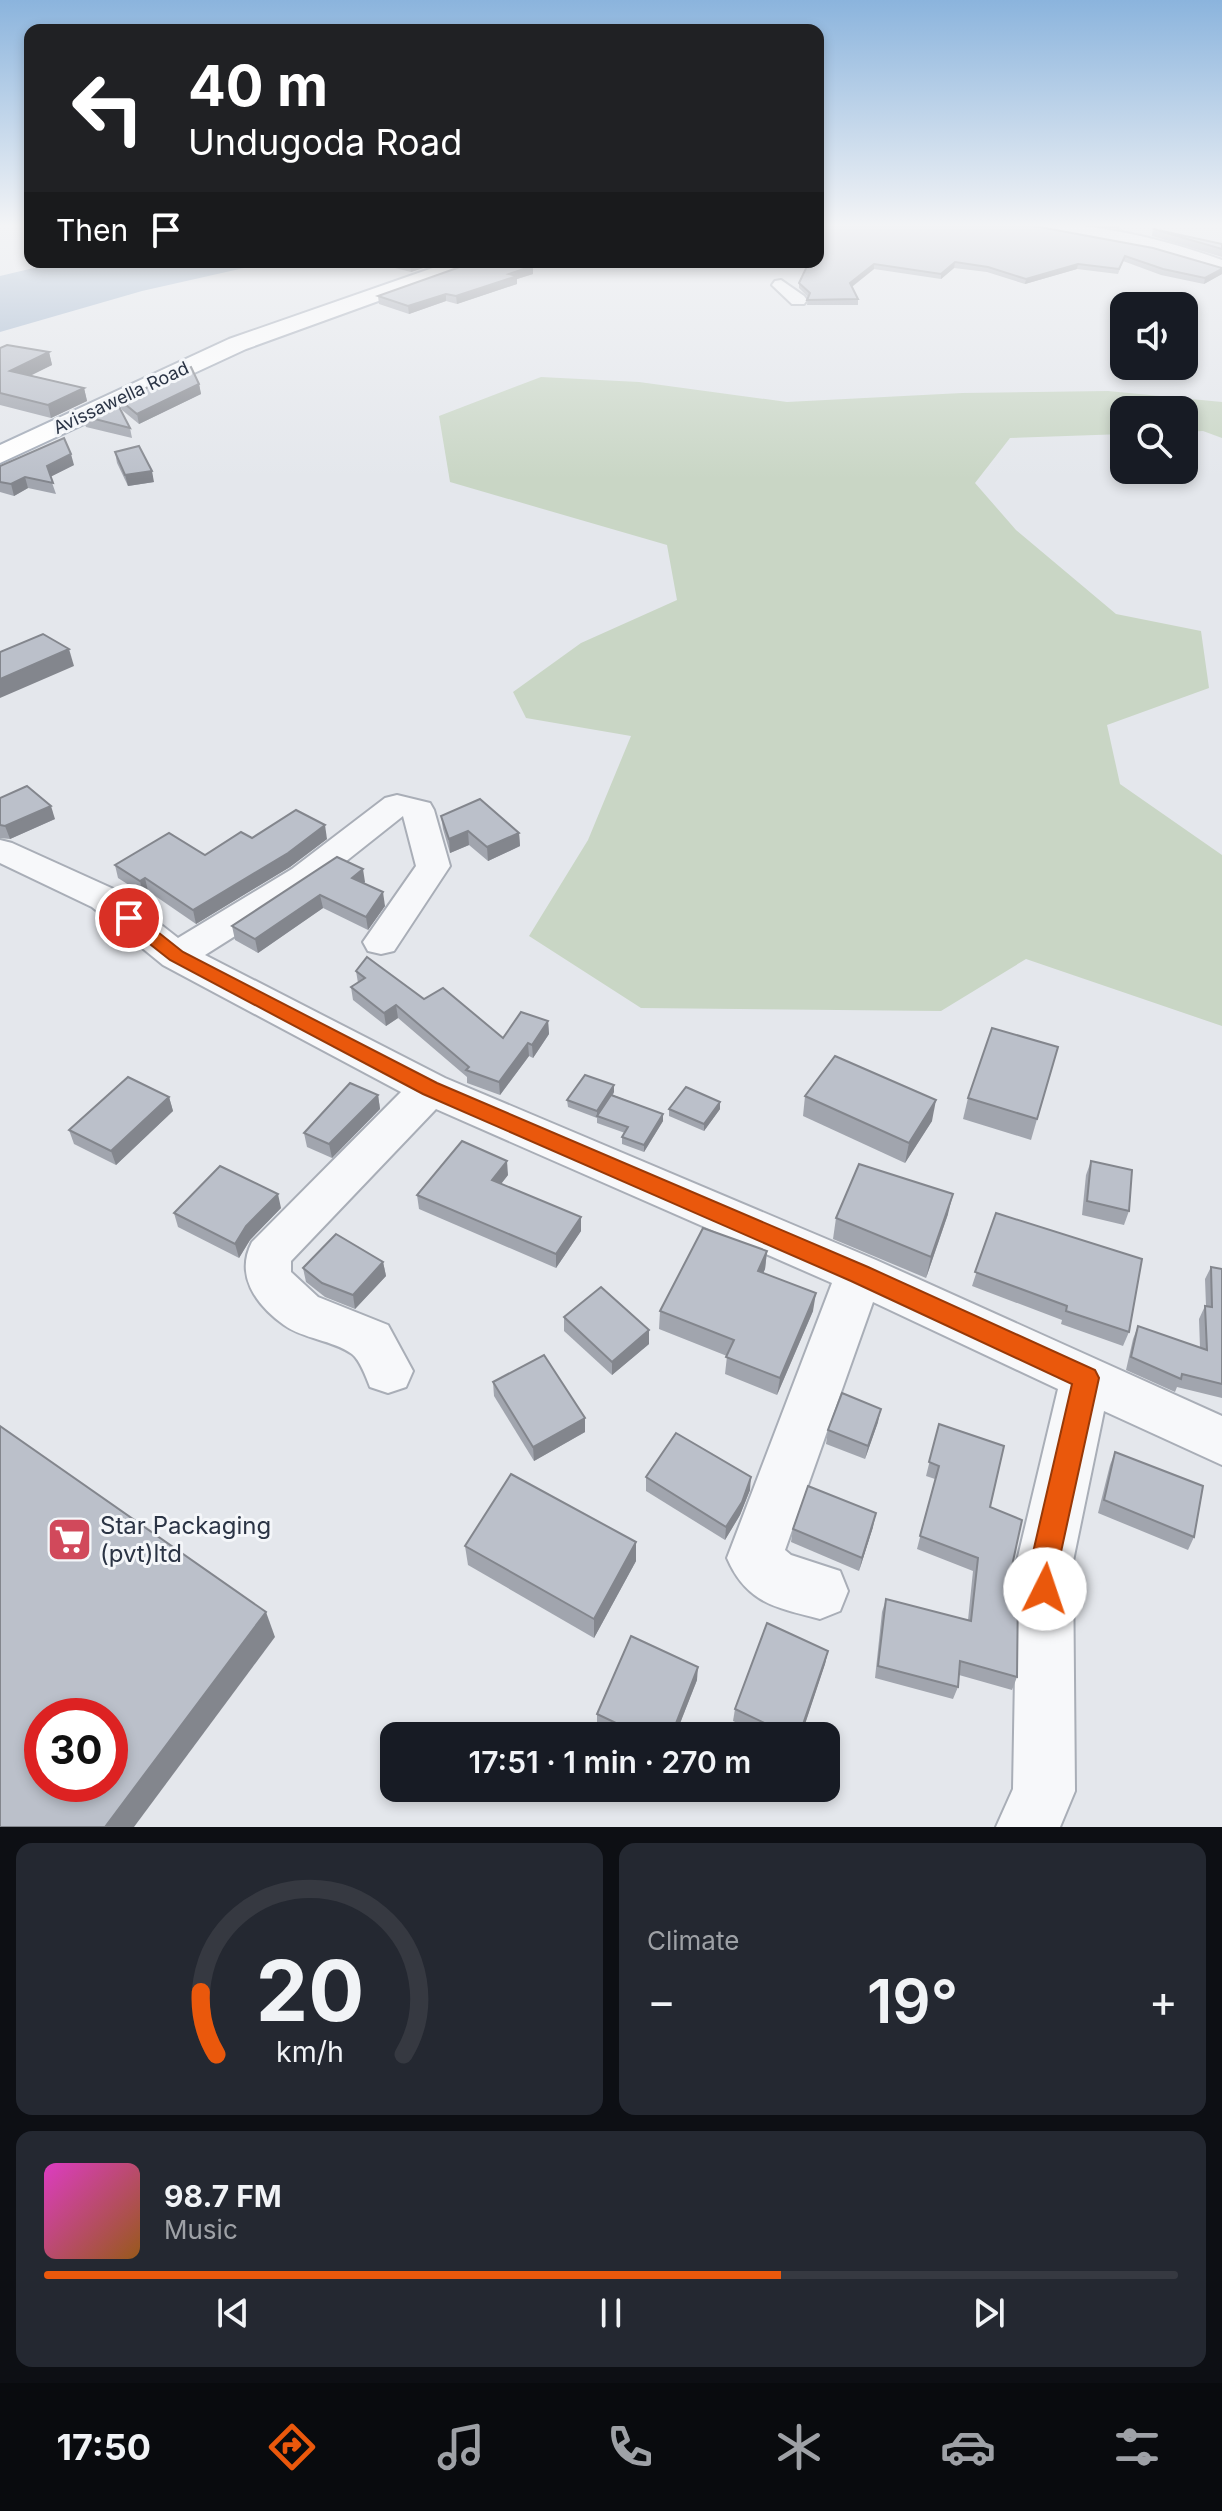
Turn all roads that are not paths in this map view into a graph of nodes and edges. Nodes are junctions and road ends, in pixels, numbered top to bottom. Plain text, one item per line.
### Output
1 (337, 308) edge
2 (0, 455) edge
3 (0, 850) edge
4 (381, 942) dead end
5 (176, 956) junction
6 (430, 1089) junction
7 (859, 1274) junction
8 (388, 1371) dead end
9 (1086, 1378) junction
10 (1222, 1441) edge
11 (820, 1591) dead end
12 (1028, 1827) edge

1 - 2 main road, Avissawella Road
3 - 5 street
4 - 5 street
5 - 6 street
6 - 7 street
6 - 8 street
7 - 9 street
7 - 11 street
9 - 10 street
9 - 12 street

